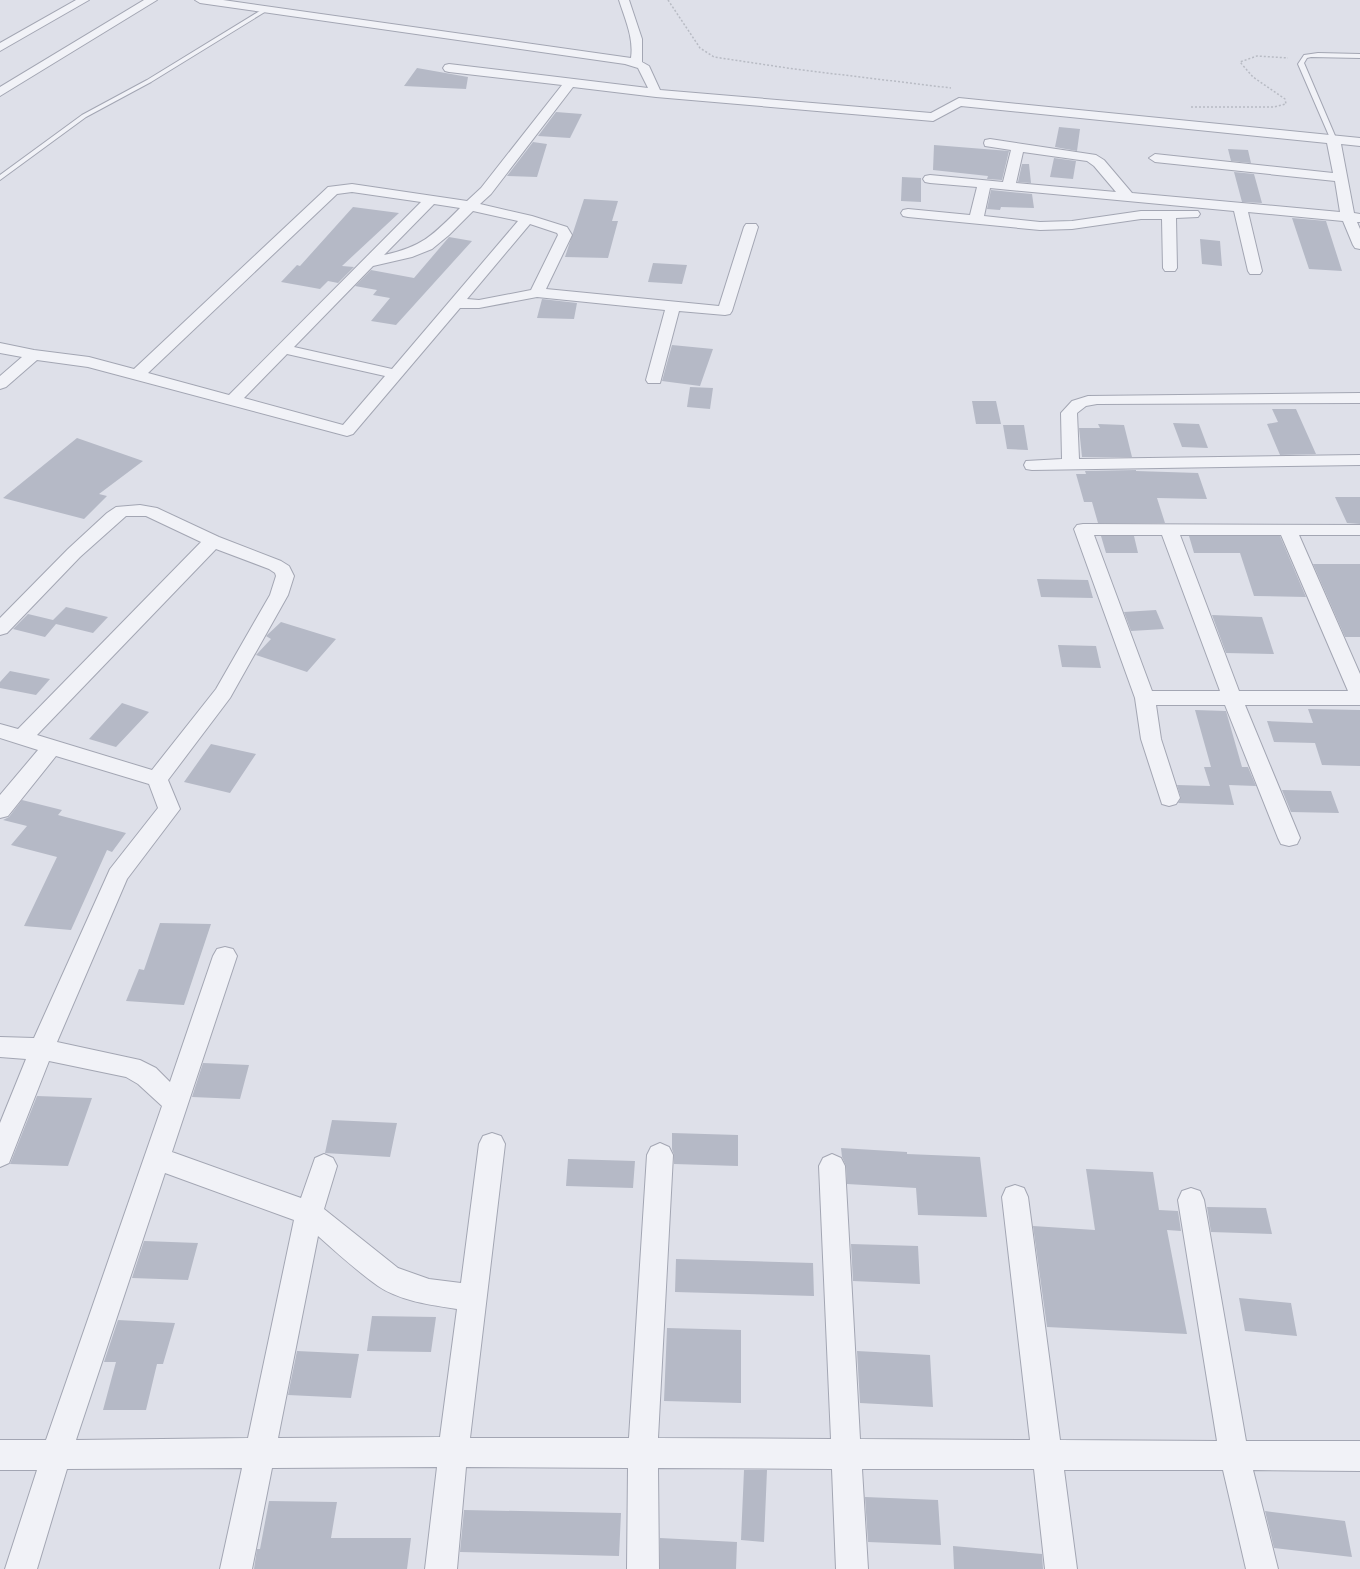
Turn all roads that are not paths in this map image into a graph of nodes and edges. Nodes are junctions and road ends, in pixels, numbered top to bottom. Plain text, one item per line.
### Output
1 (84, 0) edge
2 (152, 0) edge
3 (200, 0) edge
4 (624, 0) edge
5 (296, 4) dead end
6 (265, 10) junction
7 (287, 14) junction
8 (0, 48) edge
9 (1360, 56) edge
10 (636, 63) junction
11 (449, 68) dead end
12 (570, 84) junction
13 (0, 92) edge
14 (656, 93) junction
15 (1333, 138) junction
16 (1360, 142) edge
17 (990, 143) dead end
18 (1018, 147) junction
19 (1155, 158) dead end
20 (0, 178) edge
21 (1340, 178) junction
22 (930, 179) dead end
23 (984, 184) junction
24 (1009, 186) junction
25 (1127, 196) junction
26 (431, 199) junction
27 (470, 206) junction
28 (1241, 210) junction
29 (908, 213) dead end
30 (1169, 214) junction
31 (1354, 218) edge
32 (528, 219) junction
33 (976, 220) junction
34 (751, 227) dead end
35 (1360, 245) edge
36 (370, 262) junction
37 (1170, 268) dead end
38 (1255, 271) dead end
39 (537, 293) junction
40 (456, 303) junction
41 (673, 306) junction
42 (0, 348) edge
43 (284, 349) junction
44 (34, 355) junction
45 (395, 374) junction
46 (137, 375) junction
47 (654, 380) dead end
48 (0, 384) edge
49 (1360, 398) edge
50 (232, 401) junction
51 (1360, 460) edge
52 (1071, 463) junction
53 (1032, 465) dead end
54 (1169, 530) junction
55 (1288, 530) junction
56 (1360, 530) edge
57 (213, 541) junction
58 (0, 629) edge
59 (1360, 697) edge
60 (1145, 698) junction
61 (1232, 698) junction
62 (0, 731) edge
63 (22, 738) junction
64 (52, 747) junction
65 (157, 780) junction
66 (1169, 798) dead end
67 (0, 810) edge
68 (1288, 838) dead end
69 (225, 956) dead end
70 (0, 1047) edge
71 (42, 1049) junction
72 (175, 1103) junction
73 (492, 1144) dead end
74 (0, 1155) edge
75 (660, 1155) dead end
76 (156, 1158) junction
77 (324, 1166) dead end
78 (832, 1166) dead end
79 (1016, 1197) dead end
80 (1191, 1200) dead end
81 (309, 1213) junction
82 (472, 1298) junction
83 (259, 1452) junction
84 (453, 1452) junction
85 (643, 1452) junction
86 (847, 1454) junction
87 (56, 1455) junction
88 (1046, 1455) junction
89 (1234, 1455) junction
90 (0, 1456) edge
91 (1360, 1456) edge
92 (21, 1569) edge
93 (236, 1569) edge
94 (441, 1569) edge
95 (643, 1569) edge
96 (852, 1569) edge
97 (1061, 1569) edge
98 (1262, 1569) edge

1 - 8 street
2 - 13 street
3 - 6 street
4 - 10 street
5 - 7 street
6 - 7 street
6 - 20 lane
7 - 10 street
9 - 15 lane
10 - 14 street
11 - 12 street
12 - 14 street
12 - 27 street
14 - 15 street
15 - 16 street
15 - 21 street
17 - 18 street
18 - 24 street
18 - 25 street
19 - 21 street
21 - 31 street
22 - 23 street
23 - 24 street
23 - 33 street
24 - 25 street
25 - 28 street
26 - 27 street
26 - 36 street
26 - 46 street
27 - 32 street
27 - 36 street
28 - 30 street
28 - 31 street
28 - 38 street
29 - 33 street
30 - 33 street
30 - 37 street
31 - 35 street
32 - 39 street
32 - 40 street
34 - 41 street
36 - 43 street
39 - 40 street
39 - 41 street
40 - 45 street
41 - 47 street
42 - 44 street
43 - 45 street
43 - 50 street
44 - 46 street
44 - 48 street
45 - 50 street
46 - 50 street
49 - 52 street
51 - 52 street
52 - 53 street
54 - 55 street
54 - 60 street
54 - 61 street
55 - 56 street
55 - 59 street
57 - 58 street
57 - 63 street
57 - 65 street
59 - 61 street
60 - 61 street
60 - 66 street
61 - 68 street
62 - 63 street
63 - 64 street
64 - 65 street
64 - 67 street
65 - 71 street
69 - 72 street
70 - 71 street
71 - 72 street
71 - 74 street
72 - 76 street
73 - 82 street
75 - 85 street
76 - 81 street
76 - 87 street
77 - 81 street
78 - 86 street
79 - 88 street
80 - 89 street
81 - 82 street
81 - 83 street
82 - 84 street
83 - 84 street
83 - 87 street
83 - 93 street
84 - 85 street
84 - 94 street
85 - 86 street
85 - 95 street
86 - 88 street
86 - 96 street
87 - 90 street
87 - 92 street
88 - 89 street
88 - 97 street
89 - 91 street
89 - 98 street

